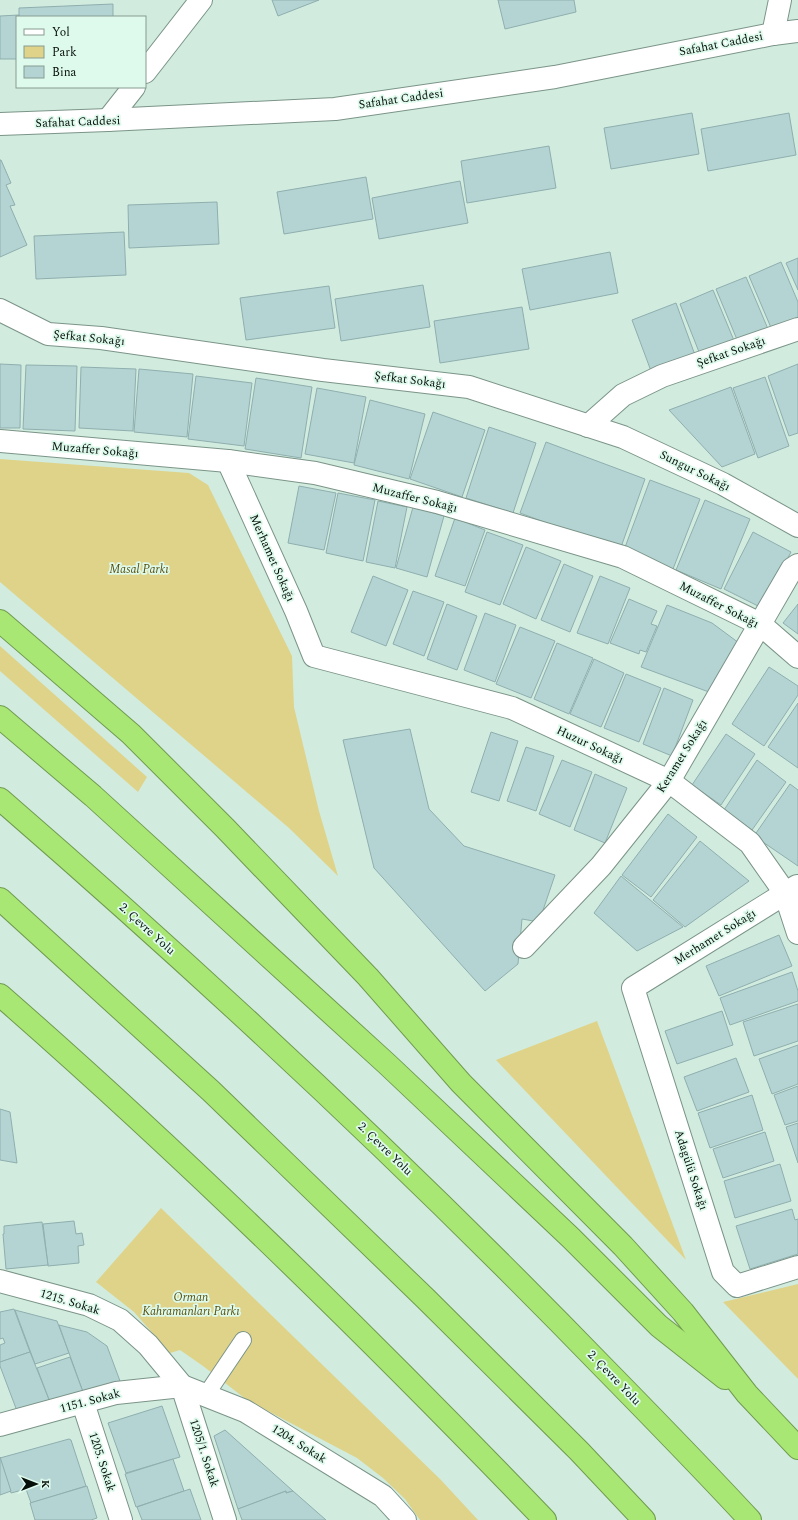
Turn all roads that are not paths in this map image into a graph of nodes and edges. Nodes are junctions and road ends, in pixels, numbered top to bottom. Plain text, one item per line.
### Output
1 (201, 0) edge
2 (780, 0) edge
3 (798, 31) edge
4 (773, 34) junction
5 (146, 71) edge
6 (133, 88) edge
7 (108, 120) junction
8 (0, 124) edge
9 (0, 310) edge
10 (798, 329) edge
11 (588, 426) junction
12 (0, 441) edge
13 (228, 461) junction
14 (798, 526) edge
15 (798, 565) edge
16 (0, 621) edge
17 (760, 624) junction
18 (314, 656) joint
19 (798, 657) edge
20 (0, 716) edge
21 (669, 781) junction
22 (0, 799) edge
23 (791, 889) edge
24 (0, 899) edge
25 (798, 933) edge
26 (524, 947) dead end
27 (633, 988) joint
28 (0, 995) edge
29 (0, 1013) edge
30 (68, 1055) junction
31 (798, 1267) edge
32 (0, 1281) edge
33 (243, 1340) dead end
34 (182, 1386) junction
35 (747, 1394) junction
36 (206, 1395) junction
37 (83, 1403) junction
38 (0, 1425) edge
39 (798, 1448) edge
40 (121, 1520) edge
41 (225, 1520) edge
42 (406, 1520) edge
43 (545, 1520) edge
44 (644, 1520) edge
45 (750, 1520) edge

1 - 5 street
2 - 4 street
3 - 4 street, Safahat Caddesi
4 - 7 street, Safahat Caddesi
6 - 7 street
7 - 8 street, Safahat Caddesi
9 - 11 street, Şefkat Sokağı
10 - 11 street, Şefkat Sokağı
11 - 14 street, Sungur Sokağı
12 - 13 street, Muzaffer Sokağı
13 - 17 street, Muzaffer Sokağı
13 - 18 street, Merhamet Sokağı
15 - 17 street, Keramet Sokağı
16 - 35 highway
17 - 19 street, Muzaffer Sokağı
17 - 21 street, Keramet Sokağı
18 - 21 street, Huzur Sokağı
20 - 35 highway
21 - 23 street, Huzur Sokağı
21 - 26 street, Keramet Sokağı
22 - 45 highway, 2. Çevre Yolu
23 - 25 street, Huzur Sokağı
23 - 27 street, Merhamet Sokağı
24 - 44 highway
27 - 31 street, Adagülü Sokağı
28 - 30 highway
29 - 30 highway
30 - 43 highway
32 - 34 street, 1215. Sokak
33 - 36 lane
34 - 36 street, 1204. Sokak
34 - 37 street, 1151. Sokak
34 - 41 street, 1205/1. Sokak
35 - 39 highway
36 - 42 street, 1204. Sokak
37 - 38 street, 1151. Sokak
37 - 40 street, 1205. Sokak

